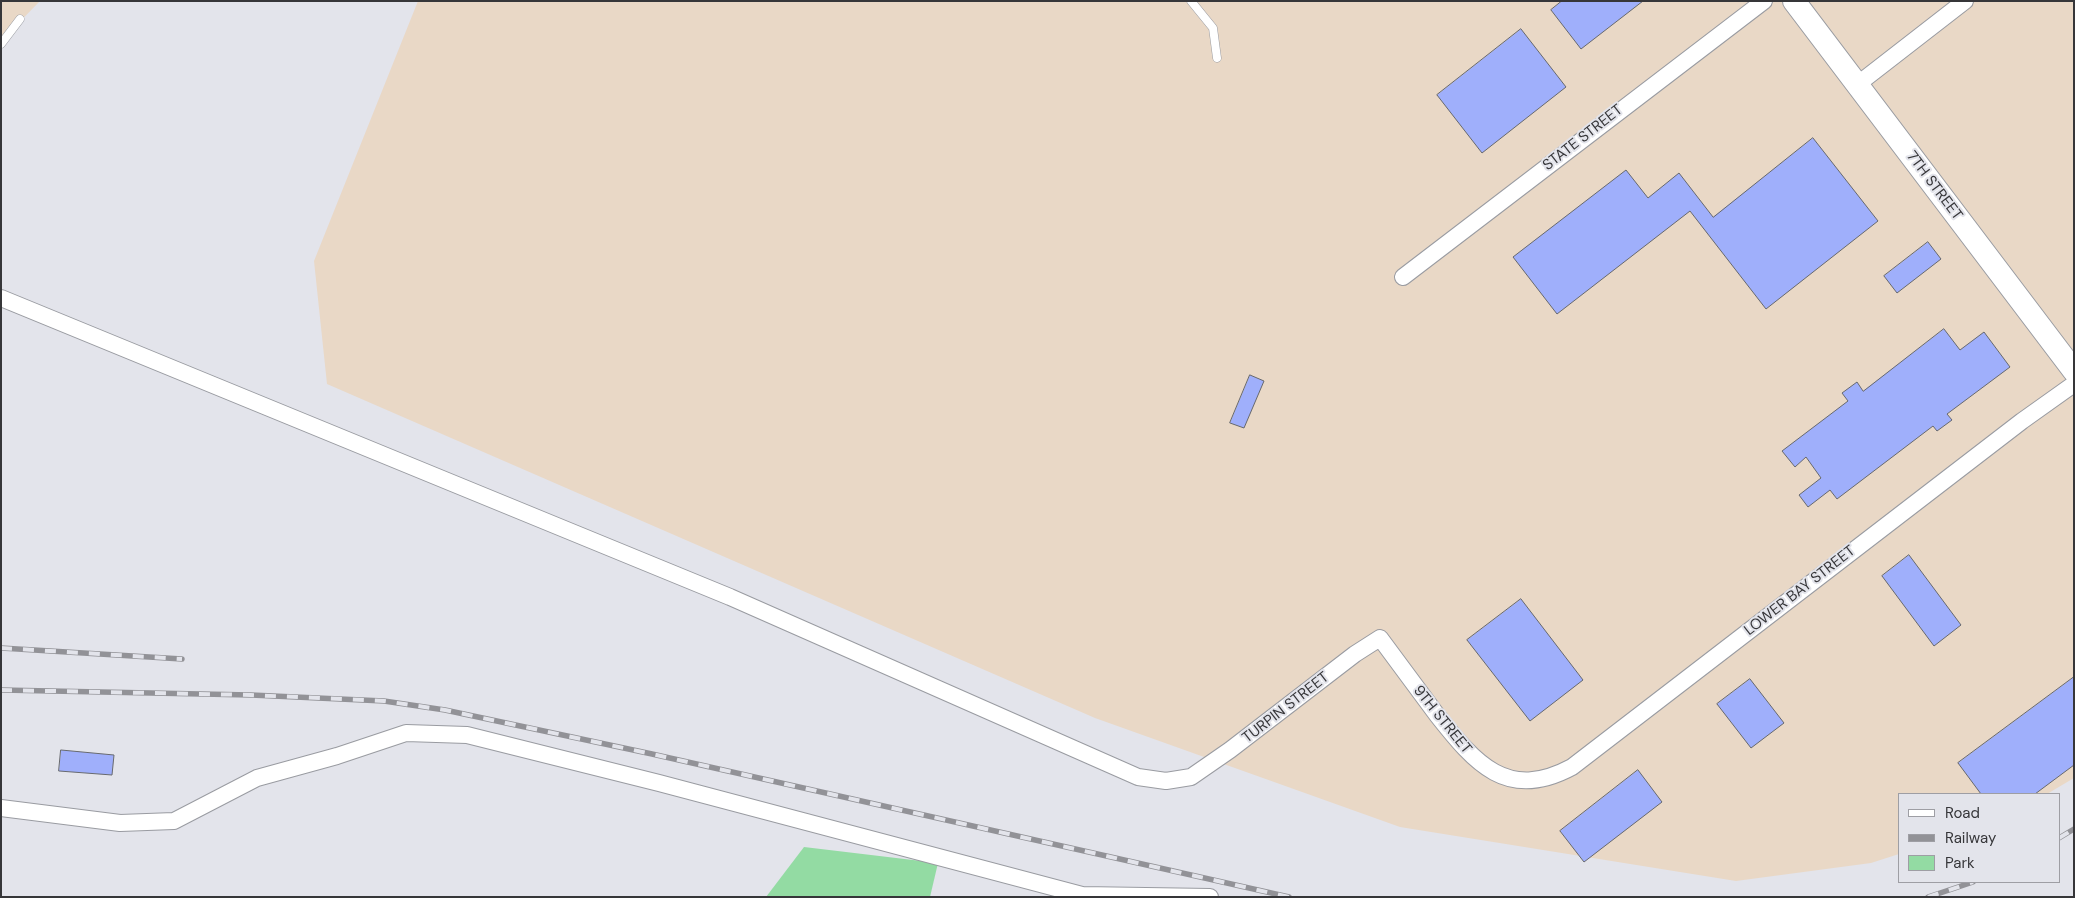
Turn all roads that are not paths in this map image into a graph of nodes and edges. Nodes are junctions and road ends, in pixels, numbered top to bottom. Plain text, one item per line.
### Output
1 (1191, 1) edge
2 (1764, 1) edge
3 (1794, 1) edge
4 (1965, 1) edge
5 (20, 19) dead end
6 (1, 44) edge
7 (1217, 58) dead end
8 (1858, 84) junction
9 (1403, 277) dead end
10 (1, 298) edge
11 (2074, 371) edge
12 (2074, 384) edge
13 (1380, 638) joint
14 (1520, 780) joint
15 (1, 808) edge
16 (1210, 897) edge

1 - 7 lane
2 - 9 street, STATE STREET
3 - 8 street, 7TH STREET
4 - 8 street
5 - 6 lane
8 - 11 street, 7TH STREET
10 - 13 street, TURPIN STREET
12 - 14 street, LOWER BAY STREET
13 - 14 street, 9TH STREET
15 - 16 street

